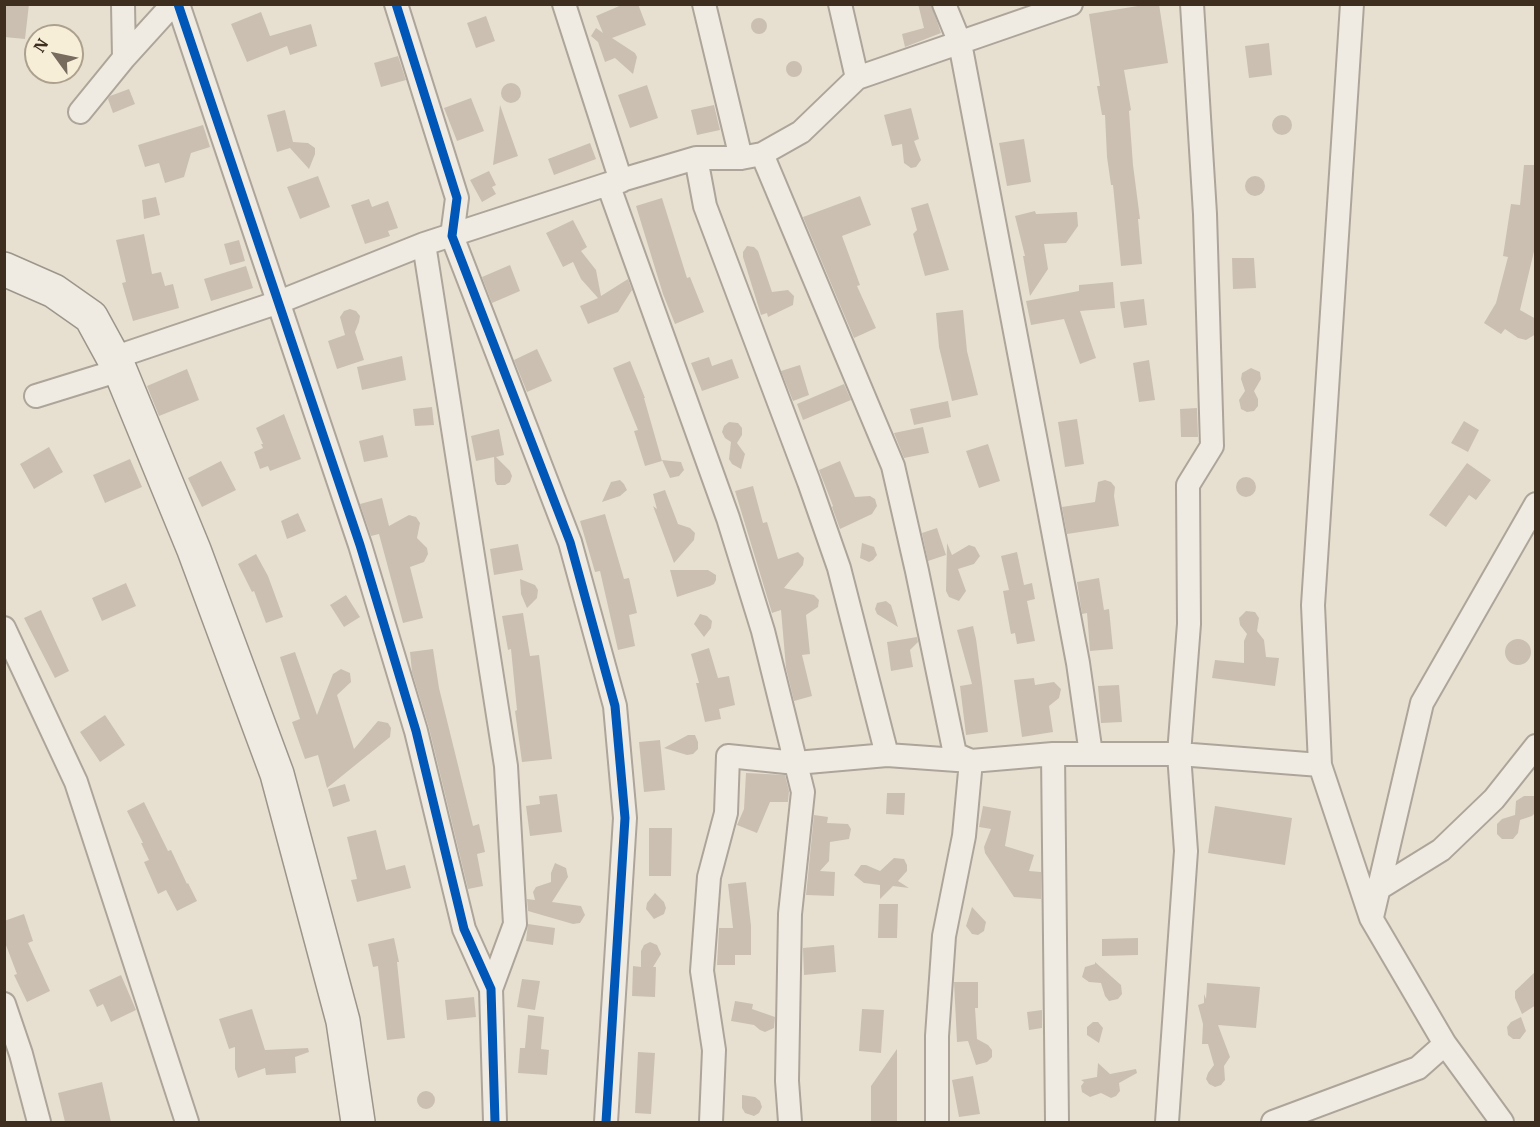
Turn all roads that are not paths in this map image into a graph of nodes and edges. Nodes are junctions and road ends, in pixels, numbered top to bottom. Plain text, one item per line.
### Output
1 (123, 4) edge
2 (173, 4) edge
3 (178, 4) edge
4 (396, 4) edge
5 (564, 4) edge
6 (704, 4) edge
7 (840, 4) edge
8 (944, 4) edge
9 (1192, 4) edge
10 (1352, 4) edge
11 (1063, 6) edge
12 (960, 43) junction
13 (124, 58) junction
14 (857, 78) junction
15 (80, 112) dead end
16 (752, 156) junction
17 (696, 158) junction
18 (614, 182) junction
19 (452, 236) junction
20 (423, 244) junction
21 (4, 269) edge
22 (4, 285) edge
23 (54, 291) junction
24 (279, 302) junction
25 (116, 364) junction
26 (36, 396) dead end
27 (1536, 504) edge
28 (4, 628) edge
29 (1536, 746) edge
30 (1053, 754) junction
31 (1091, 754) junction
32 (1179, 754) junction
33 (887, 755) junction
34 (971, 761) junction
35 (796, 763) junction
36 (1320, 765) junction
37 (1378, 889) junction
38 (1371, 918) junction
39 (491, 989) junction
40 (4, 1004) edge
41 (1445, 1044) junction
42 (39, 1122) edge
43 (187, 1122) edge
44 (358, 1122) edge
45 (495, 1122) edge
46 (606, 1122) edge
47 (711, 1122) edge
48 (790, 1122) edge
49 (937, 1122) edge
50 (1057, 1122) edge
51 (1167, 1122) edge
52 (1273, 1122) edge
53 (1502, 1122) edge

1 - 13 street
2 - 13 street
3 - 24 street
4 - 19 street
5 - 18 street
6 - 16 street
7 - 14 street
8 - 12 street
9 - 32 street
10 - 36 street
11 - 12 street
12 - 14 street
12 - 31 street
13 - 15 street
14 - 16 street
16 - 17 street
16 - 34 street
17 - 18 street
17 - 33 street
18 - 19 street
18 - 35 street
19 - 20 street
19 - 46 street
20 - 24 street
20 - 39 street
21 - 23 street
22 - 23 street
23 - 25 street
24 - 25 street
24 - 39 street
25 - 26 street
25 - 44 street
27 - 37 street
28 - 43 street
29 - 37 street
30 - 31 street
30 - 34 street
30 - 50 street
31 - 32 street
32 - 36 street
32 - 51 street
33 - 34 street
33 - 35 street
34 - 49 street
35 - 47 street
35 - 48 street
36 - 38 street
37 - 38 street
38 - 41 street
39 - 45 street
40 - 42 street
41 - 52 street
41 - 53 street

